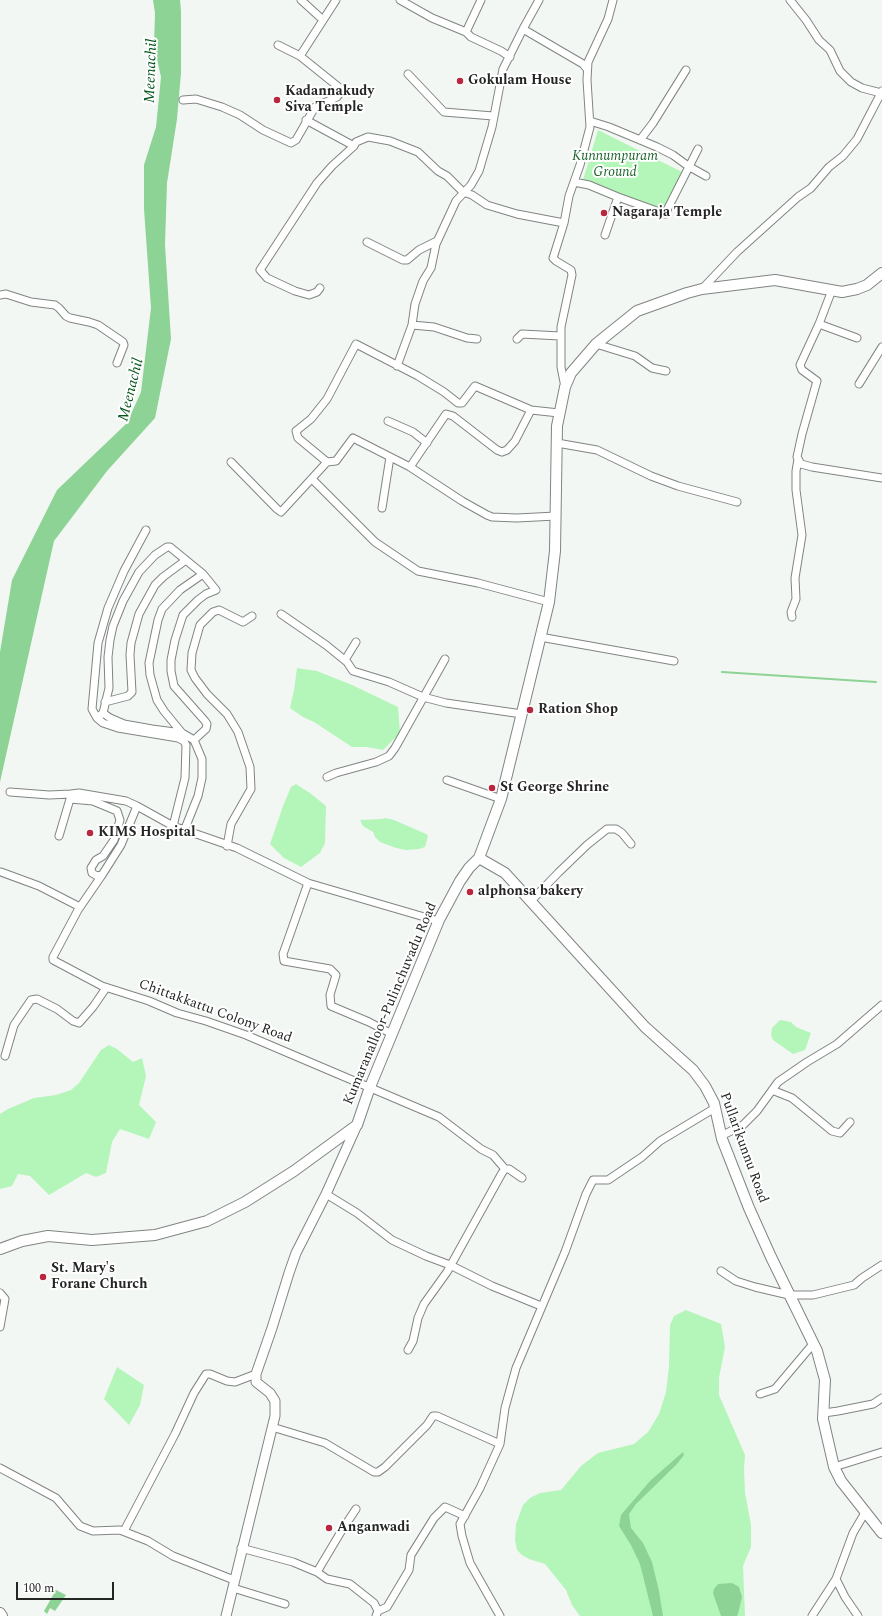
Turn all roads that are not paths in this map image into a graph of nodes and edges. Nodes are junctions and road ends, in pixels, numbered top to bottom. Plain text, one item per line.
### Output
1 (301, 0) edge
2 (336, 0) edge
3 (400, 0) edge
4 (480, 0) edge
5 (539, 0) edge
6 (614, 0) edge
7 (790, 0) edge
8 (324, 20) junction
9 (524, 29) junction
10 (466, 32) junction
11 (278, 44) dead end
12 (300, 56) junction
13 (510, 57) junction
14 (587, 69) junction
15 (686, 70) dead end
16 (408, 74) dead end
17 (882, 93) edge
18 (183, 100) dead end
19 (493, 116) junction
20 (306, 120) junction
21 (590, 121) junction
22 (640, 140) junction
23 (354, 146) junction
24 (698, 149) dead end
25 (688, 166) junction
26 (706, 176) dead end
27 (574, 182) junction
28 (464, 192) junction
29 (618, 197) junction
30 (564, 223) junction
31 (605, 235) dead end
32 (437, 241) junction
33 (367, 242) dead end
34 (882, 273) edge
35 (320, 288) dead end
36 (702, 289) junction
37 (832, 290) junction
38 (0, 295) edge
39 (819, 324) junction
40 (412, 325) junction
41 (560, 336) junction
42 (857, 338) dead end
43 (477, 339) dead end
44 (517, 340) dead end
45 (596, 344) junction
46 (882, 347) edge
47 (117, 363) dead end
48 (397, 366) junction
49 (666, 371) dead end
50 (858, 384) dead end
51 (565, 387) junction
52 (458, 403) junction
53 (531, 410) junction
54 (559, 413) junction
55 (448, 414) junction
56 (388, 421) dead end
57 (427, 443) junction
58 (557, 443) junction
59 (390, 457) junction
60 (798, 459) junction
61 (231, 462) dead end
62 (327, 462) junction
63 (410, 467) junction
64 (882, 478) edge
65 (312, 479) junction
66 (737, 502) dead end
67 (382, 508) dead end
68 (556, 516) junction
69 (146, 530) dead end
70 (186, 560) junction
71 (203, 574) junction
72 (549, 602) junction
73 (281, 614) dead end
74 (252, 616) dead end
75 (792, 617) dead end
76 (540, 637) junction
77 (356, 642) dead end
78 (445, 659) dead end
79 (344, 660) junction
80 (674, 661) dead end
81 (423, 697) junction
82 (105, 702) junction
83 (102, 713) junction
84 (522, 714) junction
85 (97, 718) junction
86 (182, 733) junction
87 (194, 740) junction
88 (327, 777) dead end
89 (447, 780) dead end
90 (10, 792) dead end
91 (70, 796) junction
92 (502, 799) junction
93 (137, 806) junction
94 (173, 826) junction
95 (184, 831) junction
96 (59, 836) dead end
97 (631, 844) dead end
98 (227, 846) junction
99 (479, 858) junction
100 (1, 872) dead end
101 (102, 875) junction
102 (308, 883) junction
103 (531, 901) junction
104 (80, 907) junction
105 (438, 921) junction
106 (106, 988) junction
107 (882, 1005) edge
108 (392, 1034) junction
109 (5, 1056) dead end
110 (370, 1087) junction
111 (772, 1090) junction
112 (715, 1108) junction
113 (850, 1122) dead end
114 (357, 1124) junction
115 (721, 1136) junction
116 (505, 1169) junction
117 (522, 1178) dead end
118 (326, 1194) junction
119 (0, 1249) edge
120 (450, 1265) junction
121 (882, 1265) edge
122 (721, 1271) dead end
123 (0, 1293) edge
124 (789, 1295) junction
125 (541, 1306) junction
126 (0, 1326) edge
127 (813, 1344) junction
128 (408, 1350) dead end
129 (256, 1374) junction
130 (760, 1394) dead end
131 (882, 1398) edge
132 (824, 1413) junction
133 (272, 1427) junction
134 (500, 1444) junction
135 (882, 1452) edge
136 (834, 1467) junction
137 (0, 1468) edge
138 (356, 1509) dead end
139 (866, 1511) junction
140 (465, 1516) junction
141 (124, 1531) junction
142 (882, 1533) edge
143 (242, 1548) junction
144 (317, 1572) junction
145 (836, 1578) junction
146 (233, 1584) junction
147 (285, 1604) dead end
148 (0, 1614) edge
149 (377, 1614) edge
150 (2, 1616) edge
151 (226, 1616) edge
152 (500, 1616) edge
153 (812, 1616) edge
154 (858, 1616) edge

1 - 8 street
2 - 8 street
3 - 10 street
4 - 10 street
5 - 9 street
6 - 14 street
7 - 17 street
8 - 12 street
9 - 13 street
9 - 14 street
10 - 13 street
11 - 12 street
12 - 20 street
13 - 19 street
14 - 21 street
15 - 22 street
16 - 19 street
17 - 36 street
18 - 20 street
19 - 28 street
20 - 23 street
21 - 22 street
21 - 27 street
22 - 25 street
23 - 28 street
23 - 35 street
24 - 25 street
25 - 26 street
25 - 29 street
27 - 29 street
27 - 30 street
28 - 30 street
28 - 32 street
29 - 31 street
30 - 41 street
32 - 33 street
32 - 40 street
34 - 37 main road, Kumaranalloor-Pulinchuvadu Road
36 - 37 main road, Kumaranalloor-Pulinchuvadu Road
36 - 45 main road, Kumaranalloor-Pulinchuvadu Road
37 - 39 street
38 - 47 street
39 - 42 street
39 - 60 street
40 - 43 street
40 - 48 street
41 - 44 street
41 - 51 street
45 - 49 street
45 - 51 main road, Kumaranalloor-Pulinchuvadu Road
46 - 50 street
48 - 52 street
48 - 62 street
51 - 54 main road, Kumaranalloor-Pulinchuvadu Road
52 - 53 street
52 - 55 street
53 - 54 street
53 - 55 street
54 - 58 main road, Kumaranalloor-Pulinchuvadu Road
55 - 57 street
56 - 57 street
57 - 63 street
58 - 66 street
58 - 68 main road, Kumaranalloor-Pulinchuvadu Road
59 - 62 street
59 - 63 street
59 - 67 street
60 - 64 street
60 - 75 street
61 - 65 street
62 - 65 street
63 - 68 street
65 - 72 street
68 - 72 main road, Kumaranalloor-Pulinchuvadu Road
69 - 85 street
70 - 71 street
70 - 82 street
70 - 82 street
71 - 86 street
71 - 87 street
72 - 76 main road, Kumaranalloor-Pulinchuvadu Road
73 - 79 street
74 - 98 street
76 - 80 street
76 - 84 main road, Kumaranalloor-Pulinchuvadu Road
77 - 79 street
78 - 81 street
79 - 81 street
81 - 84 street
81 - 88 street
82 - 83 street
83 - 85 street
83 - 86 street
84 - 92 main road, Kumaranalloor-Pulinchuvadu Road
85 - 94 street
86 - 87 street
87 - 95 street
89 - 92 street
90 - 91 street
91 - 93 street
91 - 96 street
91 - 101 street
92 - 99 main road, Kumaranalloor-Pulinchuvadu Road
93 - 94 street
93 - 101 street
94 - 95 street
95 - 98 street
97 - 103 street
98 - 102 street
99 - 103 main road, Pullarikunnu Road
99 - 105 main road, Kumaranalloor-Pulinchuvadu Road
100 - 104 street
101 - 104 street
102 - 105 street
102 - 108 street
103 - 112 main road, Pullarikunnu Road
104 - 106 street, Chittakkattu Colony Road
105 - 108 main road, Kumaranalloor-Pulinchuvadu Road
106 - 109 street
106 - 110 street, Chittakkattu Colony Road
107 - 111 street
108 - 110 main road, Kumaranalloor-Pulinchuvadu Road
110 - 114 main road, Kumaranalloor-Pulinchuvadu Road
110 - 116 street, Chittakkattu Colony Road
111 - 113 street
111 - 115 street
112 - 115 main road, Pullarikunnu Road
112 - 125 street
114 - 118 street
114 - 119 main road
115 - 124 main road, Pullarikunnu Road
116 - 117 street, Chittakkattu Colony Road
116 - 120 street
118 - 120 street
118 - 129 street
120 - 125 street
120 - 128 street
121 - 124 street
122 - 124 street
123 - 126 street
124 - 127 main road, Pullarikunnu Road
125 - 134 street
127 - 130 street
127 - 132 main road, Pullarikunnu Road
129 - 133 street
129 - 141 street
131 - 132 street
132 - 136 main road, Pullarikunnu Road
133 - 134 street
133 - 143 street
134 - 140 street
135 - 136 street
136 - 139 main road, Pullarikunnu Road
137 - 141 street
138 - 144 street
139 - 142 main road, Pullarikunnu Road
139 - 145 street
140 - 149 street
140 - 152 street
141 - 146 street
143 - 144 street
143 - 146 street
144 - 149 street
145 - 153 street
145 - 154 street
146 - 147 street
146 - 151 street
148 - 150 main road

